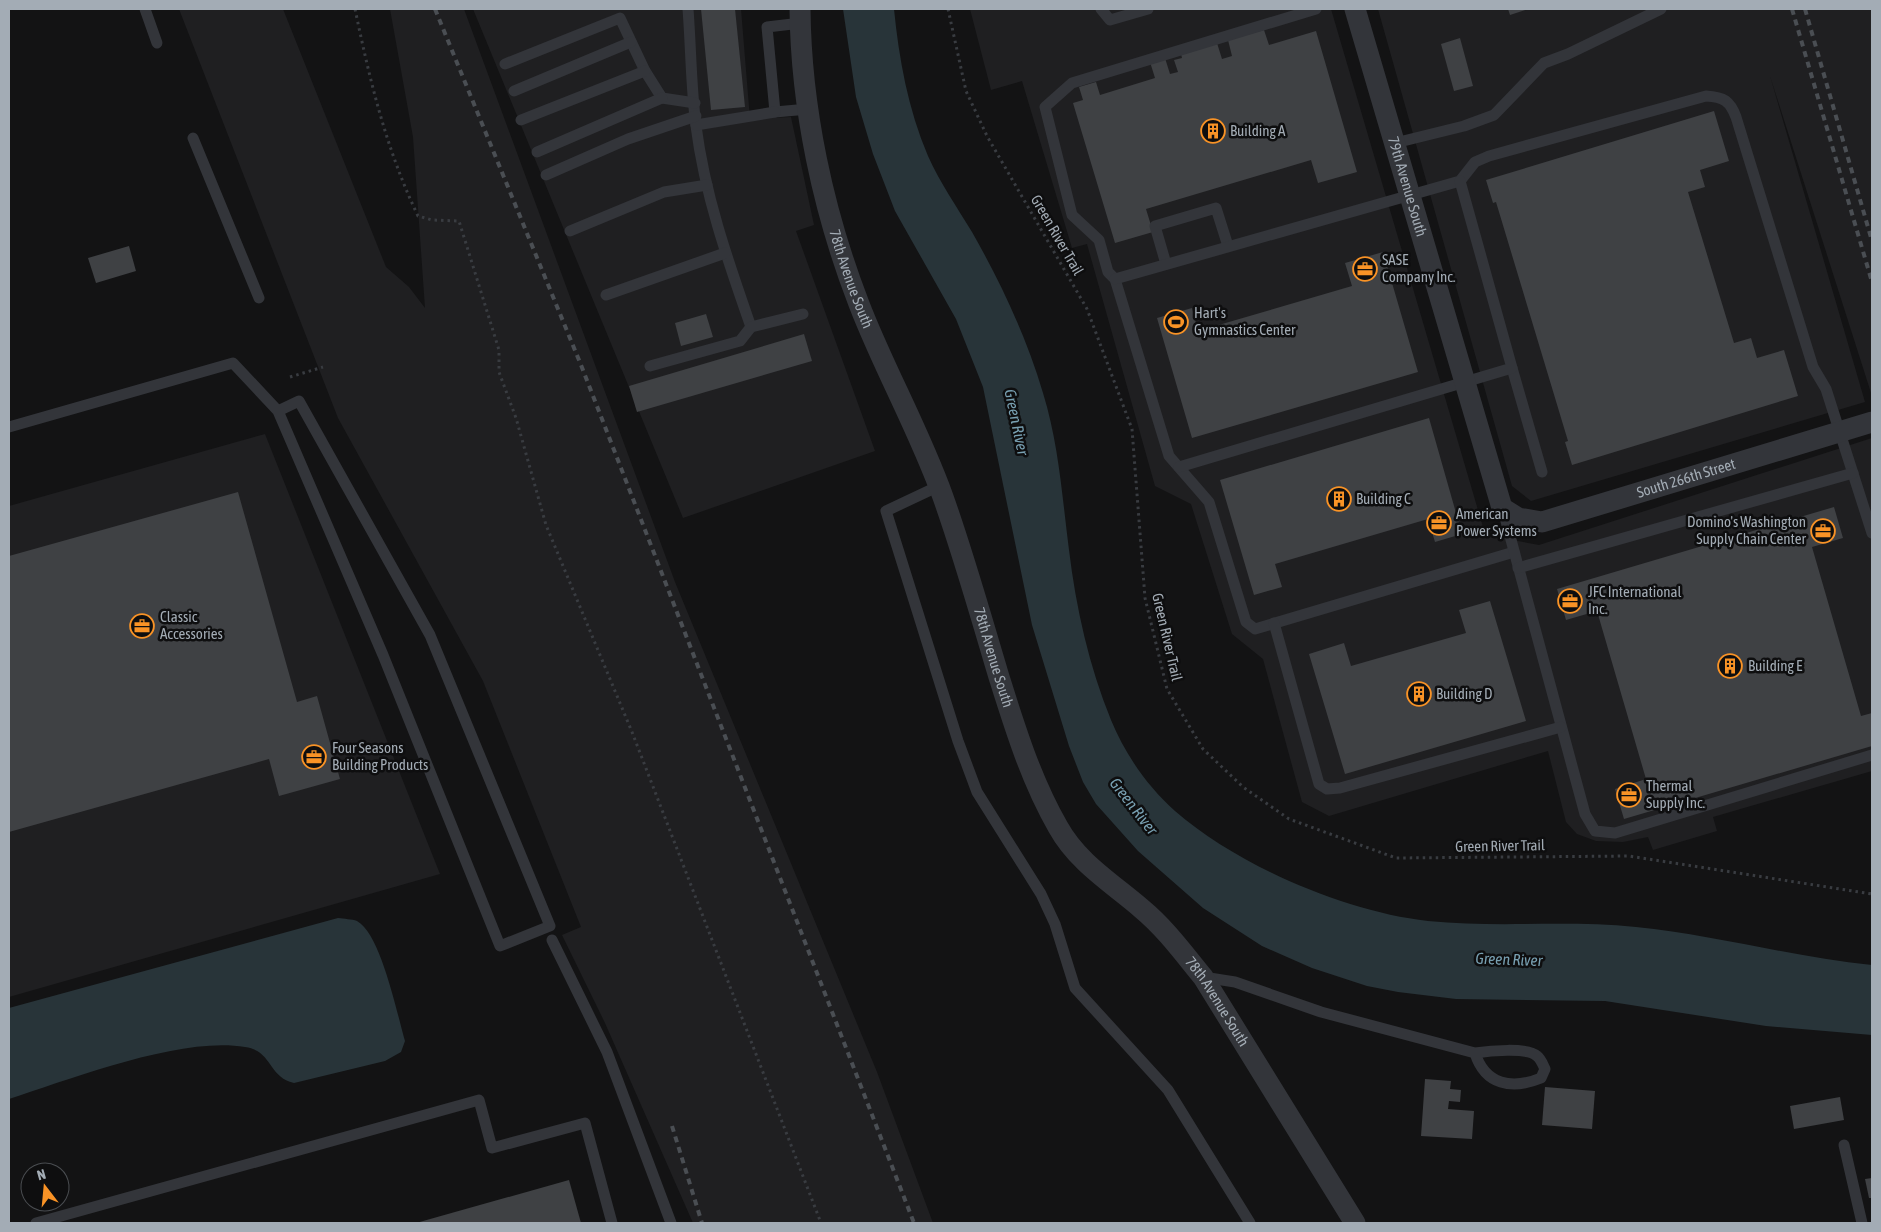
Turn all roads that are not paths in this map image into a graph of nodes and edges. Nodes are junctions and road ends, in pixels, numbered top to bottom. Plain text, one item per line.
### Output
1 (145, 9) edge
2 (688, 9) edge
3 (1101, 9) edge
4 (1148, 9) edge
5 (1316, 9) edge
6 (1355, 9) edge
7 (1661, 9) edge
8 (800, 16) edge
9 (631, 42) junction
10 (157, 43) dead end
11 (504, 64) dead end
12 (645, 71) junction
13 (514, 91) dead end
14 (662, 98) junction
15 (695, 103) junction
16 (808, 109) junction
17 (775, 112) junction
18 (521, 120) dead end
19 (696, 121) junction
20 (193, 138) dead end
21 (1395, 143) junction
22 (538, 152) dead end
23 (546, 174) dead end
24 (1460, 181) junction
25 (707, 185) junction
26 (1410, 195) junction
27 (570, 231) dead end
28 (1228, 246) junction
29 (725, 253) junction
30 (1166, 264) junction
31 (1115, 278) junction
32 (606, 295) dead end
33 (259, 298) dead end
34 (803, 314) dead end
35 (751, 327) junction
36 (650, 366) dead end
37 (1512, 368) junction
38 (1465, 382) junction
39 (278, 411) junction
40 (1872, 422) edge
41 (9, 427) edge
42 (1839, 431) junction
43 (1179, 466) junction
44 (1542, 472) dead end
45 (1853, 473) junction
46 (939, 486) junction
47 (1502, 508) junction
48 (1872, 533) edge
49 (1514, 552) junction
50 (1518, 568) junction
51 (1274, 623) junction
52 (1561, 727) junction
53 (1872, 755) edge
54 (552, 940) dead end
55 (1203, 978) junction
56 (1475, 1053) junction
57 (1844, 1145) dead end
58 (36, 1223) edge
59 (612, 1223) edge
60 (671, 1223) edge
61 (1250, 1223) edge
62 (1355, 1223) edge
63 (1862, 1223) edge

1 - 10 lane
2 - 15 lane
3 - 4 lane
5 - 31 lane
6 - 21 street, 79th Avenue South
7 - 21 lane
8 - 16 street, 78th Avenue South
8 - 17 lane
9 - 11 lane
9 - 12 lane
9 - 13 lane
12 - 14 lane
12 - 18 lane
14 - 15 lane
14 - 22 lane
15 - 19 lane
16 - 17 lane
16 - 46 street, 78th Avenue South
17 - 19 lane
19 - 23 lane
19 - 25 lane
20 - 33 lane
21 - 26 street, 79th Avenue South
24 - 26 lane
24 - 37 lane
24 - 42 lane
25 - 27 lane
25 - 29 lane
26 - 28 lane
26 - 38 street, 79th Avenue South
28 - 30 lane
28 - 30 lane
29 - 32 lane
29 - 35 lane
30 - 31 lane
31 - 43 lane
34 - 35 lane
35 - 36 lane
37 - 38 lane
37 - 44 lane
38 - 43 lane
38 - 47 street, 79th Avenue South
39 - 39 lane
39 - 41 lane
40 - 42 street, South 266th Street
42 - 45 lane
42 - 47 street, South 266th Street
43 - 51 lane
45 - 48 lane
45 - 50 lane
46 - 55 street, 78th Avenue South
46 - 61 lane
47 - 49 lane
49 - 50 lane
49 - 51 lane
50 - 52 lane
51 - 52 lane
52 - 53 lane
54 - 60 lane
55 - 56 lane
55 - 62 street, 78th Avenue South
56 - 56 lane
57 - 63 lane
58 - 59 lane

